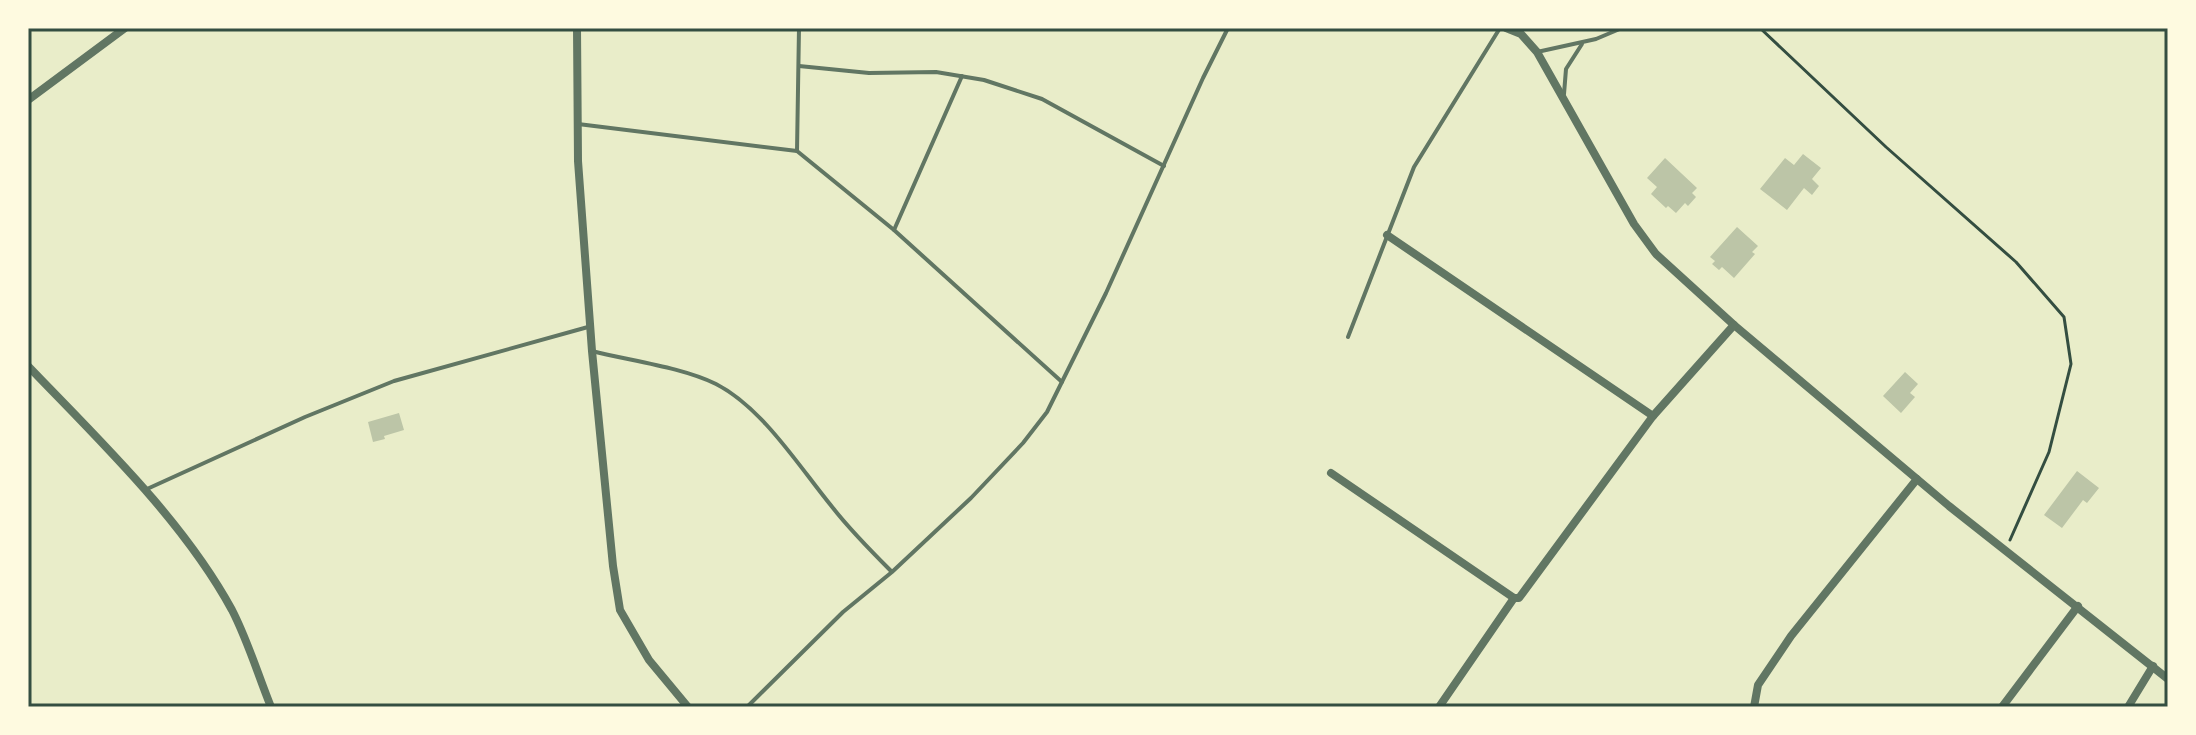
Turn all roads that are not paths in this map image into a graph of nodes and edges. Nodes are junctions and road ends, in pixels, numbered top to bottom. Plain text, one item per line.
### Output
1 (125, 28) edge
2 (577, 28) edge
3 (799, 28) edge
4 (1228, 28) edge
5 (1503, 28) edge
6 (1622, 28) edge
7 (1584, 42) junction
8 (1537, 52) junction
9 (799, 66) junction
10 (962, 76) junction
11 (1564, 98) junction
12 (28, 100) edge
13 (578, 124) junction
14 (797, 151) junction
15 (1164, 166) junction
16 (894, 230) junction
17 (1387, 235) junction
18 (1734, 325) junction
19 (590, 326) junction
20 (1348, 337) dead end
21 (592, 351) junction
22 (28, 366) edge
23 (1062, 382) junction
24 (1653, 416) junction
25 (1331, 473) dead end
26 (1917, 479) junction
27 (146, 489) junction
28 (892, 572) junction
29 (1514, 598) junction
30 (2078, 606) junction
31 (2153, 666) junction
32 (2168, 679) edge
33 (271, 707) edge
34 (688, 707) edge
35 (747, 707) edge
36 (1439, 707) edge
37 (1754, 707) edge
38 (2002, 707) edge
39 (2128, 707) edge

1 - 12 street
2 - 13 street
3 - 9 lane
4 - 15 lane
5 - 8 street
5 - 17 lane
6 - 7 lane
7 - 8 lane
7 - 11 lane
8 - 11 street
9 - 10 lane
9 - 14 lane
10 - 15 lane
10 - 16 lane
11 - 18 street
13 - 14 lane
13 - 19 street
14 - 16 lane
15 - 23 lane
16 - 23 lane
17 - 20 lane
17 - 24 street
18 - 24 street
18 - 26 street
19 - 21 street
19 - 27 lane
21 - 28 lane
21 - 34 street
22 - 27 street
23 - 28 lane
24 - 29 street
25 - 29 street
26 - 30 street
26 - 37 street
27 - 33 street
28 - 35 lane
29 - 36 street
30 - 31 street
30 - 38 street
31 - 32 street
31 - 39 street

